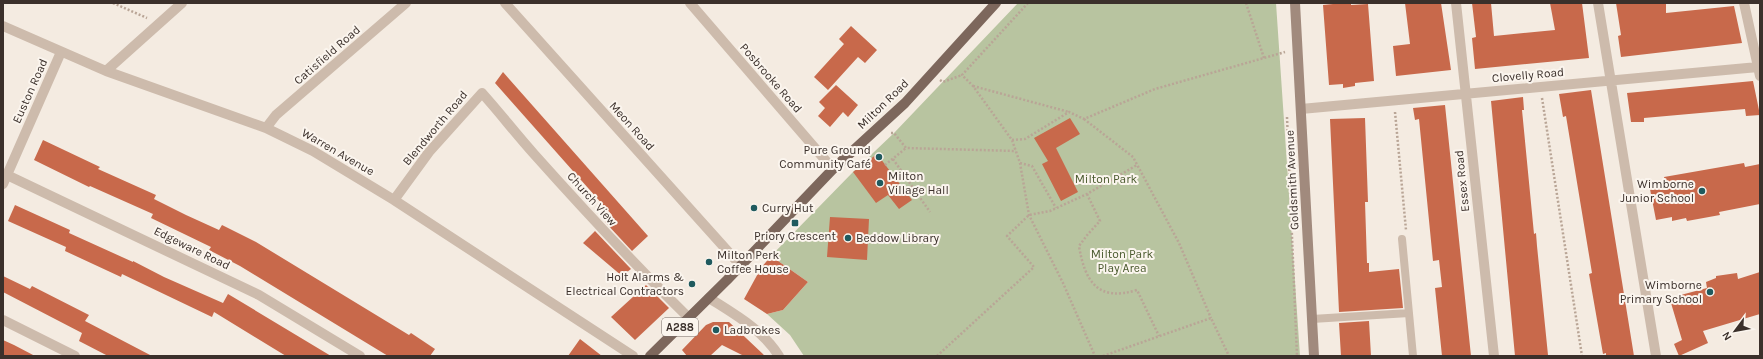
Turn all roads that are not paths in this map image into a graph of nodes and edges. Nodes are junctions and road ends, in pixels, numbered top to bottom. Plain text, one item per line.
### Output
1 (182, 3) edge
2 (406, 3) edge
3 (505, 3) edge
4 (690, 3) edge
5 (996, 3) edge
6 (1295, 3) edge
7 (1456, 3) edge
8 (1598, 3) edge
9 (1744, 3) edge
10 (3, 26) edge
11 (61, 52) junction
12 (106, 71) junction
13 (1759, 71) edge
14 (1610, 80) junction
15 (482, 93) joint
16 (1466, 93) junction
17 (1301, 109) junction
18 (266, 128) junction
19 (833, 169) junction
20 (5, 180) edge
21 (394, 200) junction
22 (1402, 239) road end
23 (741, 266) junction
24 (709, 298) junction
25 (1409, 313) junction
26 (688, 318) junction
27 (1312, 319) junction
28 (3, 320) edge
29 (75, 356) edge
30 (360, 356) edge
31 (633, 356) edge
32 (650, 356) edge
33 (779, 356) edge
34 (1314, 356) edge
35 (1413, 356) edge
36 (1494, 356) edge
37 (1656, 356) edge

1 - 12 street
2 - 18 street, Catisfield Road
3 - 23 street, Meon Road
4 - 19 street, Posbrooke Road
5 - 19 main road, Milton Road / A288
6 - 17 main road, Goldsmith Avenue
7 - 16 street, Essex Road
8 - 14 street
9 - 13 street
10 - 11 street, Warren Avenue
11 - 12 street, Warren Avenue
11 - 20 street, Euston Road
12 - 18 street, Warren Avenue
13 - 14 street, Clovelly Road
14 - 16 street, Clovelly Road
14 - 37 street
15 - 21 street, Blendworth Road
15 - 26 street, Church View
16 - 17 street, Clovelly Road
16 - 36 street, Essex Road
17 - 27 main road, Goldsmith Avenue
18 - 21 street, Warren Avenue
19 - 23 main road, Milton Road / A288
20 - 30 street, Edgeware Road
21 - 31 street, Warren Avenue
22 - 25 lane
23 - 24 main road, Milton Road / A288
24 - 26 main road, Milton Road / A288
24 - 33 street
25 - 27 lane
25 - 35 lane
26 - 32 main road, Milton Road / A288
27 - 34 main road, Goldsmith Avenue
28 - 29 street

